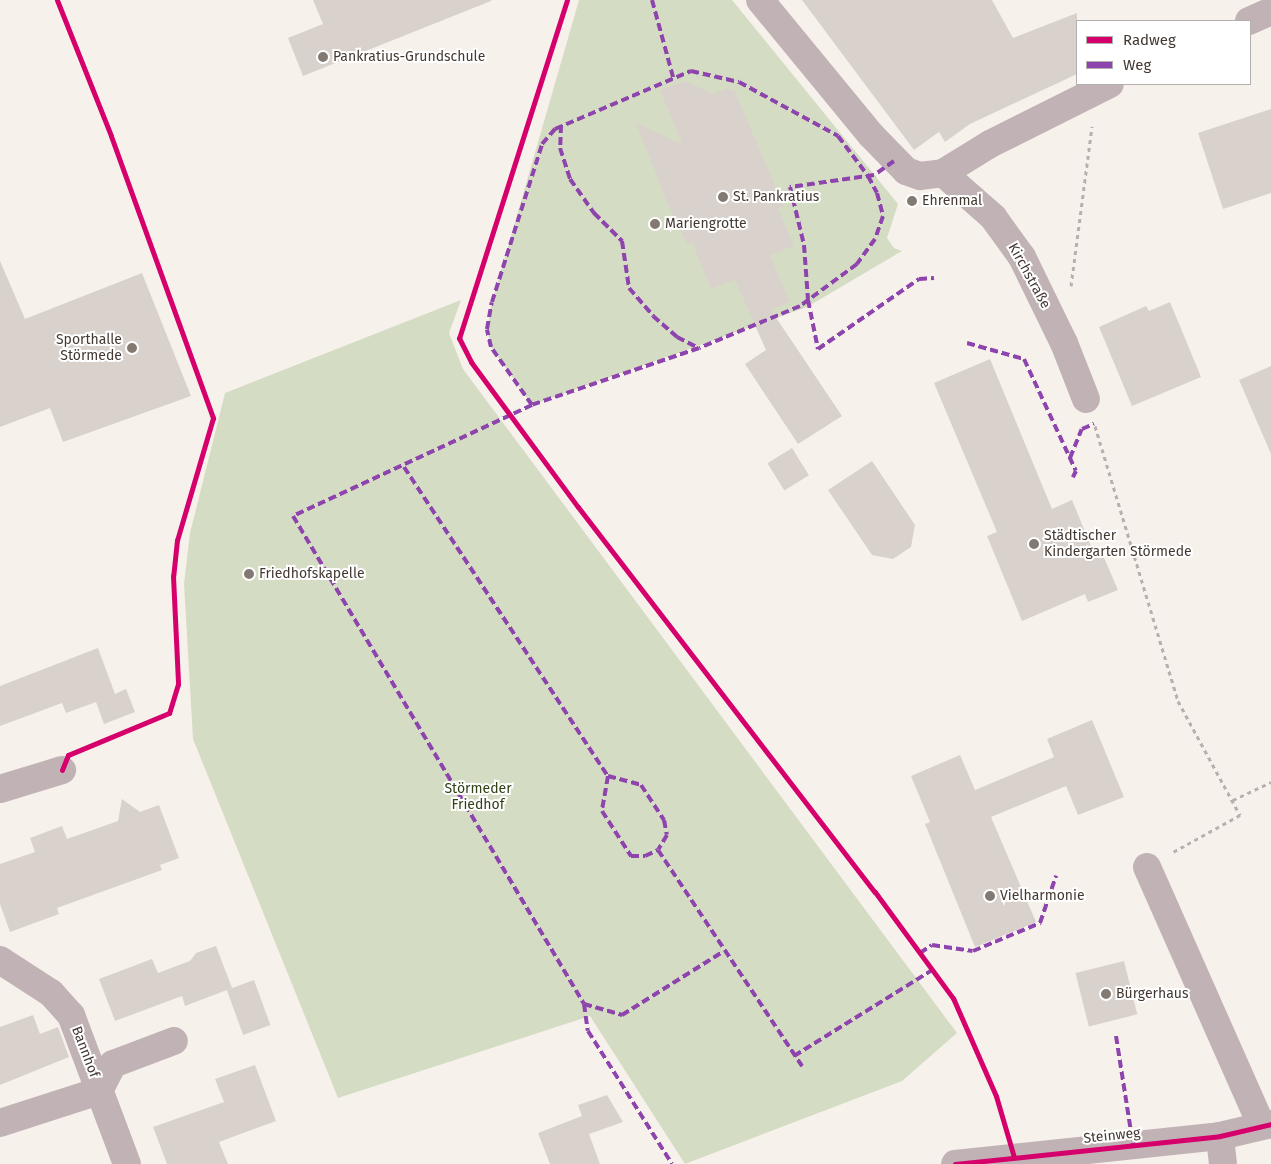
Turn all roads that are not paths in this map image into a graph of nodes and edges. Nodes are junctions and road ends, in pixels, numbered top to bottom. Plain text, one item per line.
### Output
1 (760, 0) edge
2 (1271, 11) edge
3 (1250, 20) edge
4 (1106, 85) edge
5 (943, 173) junction
6 (1086, 400) road end
7 (62, 770) dead end
8 (0, 789) edge
9 (1146, 867) road end
10 (0, 960) edge
11 (174, 1041) dead end
12 (99, 1090) junction
13 (0, 1123) edge
14 (1266, 1125) edge
15 (1220, 1136) junction
16 (128, 1164) edge
17 (954, 1164) edge
18 (1223, 1164) edge

1 - 5 street
2 - 3 street
4 - 5 street
5 - 6 street, Kirchstraße
7 - 8 street
9 - 14 street
10 - 12 street, Bannhof
11 - 12 street, Bannhof
12 - 13 street, Bannhof
12 - 16 street, Bannhof
14 - 15 street, Steinweg
15 - 17 street, Steinweg
15 - 18 street

